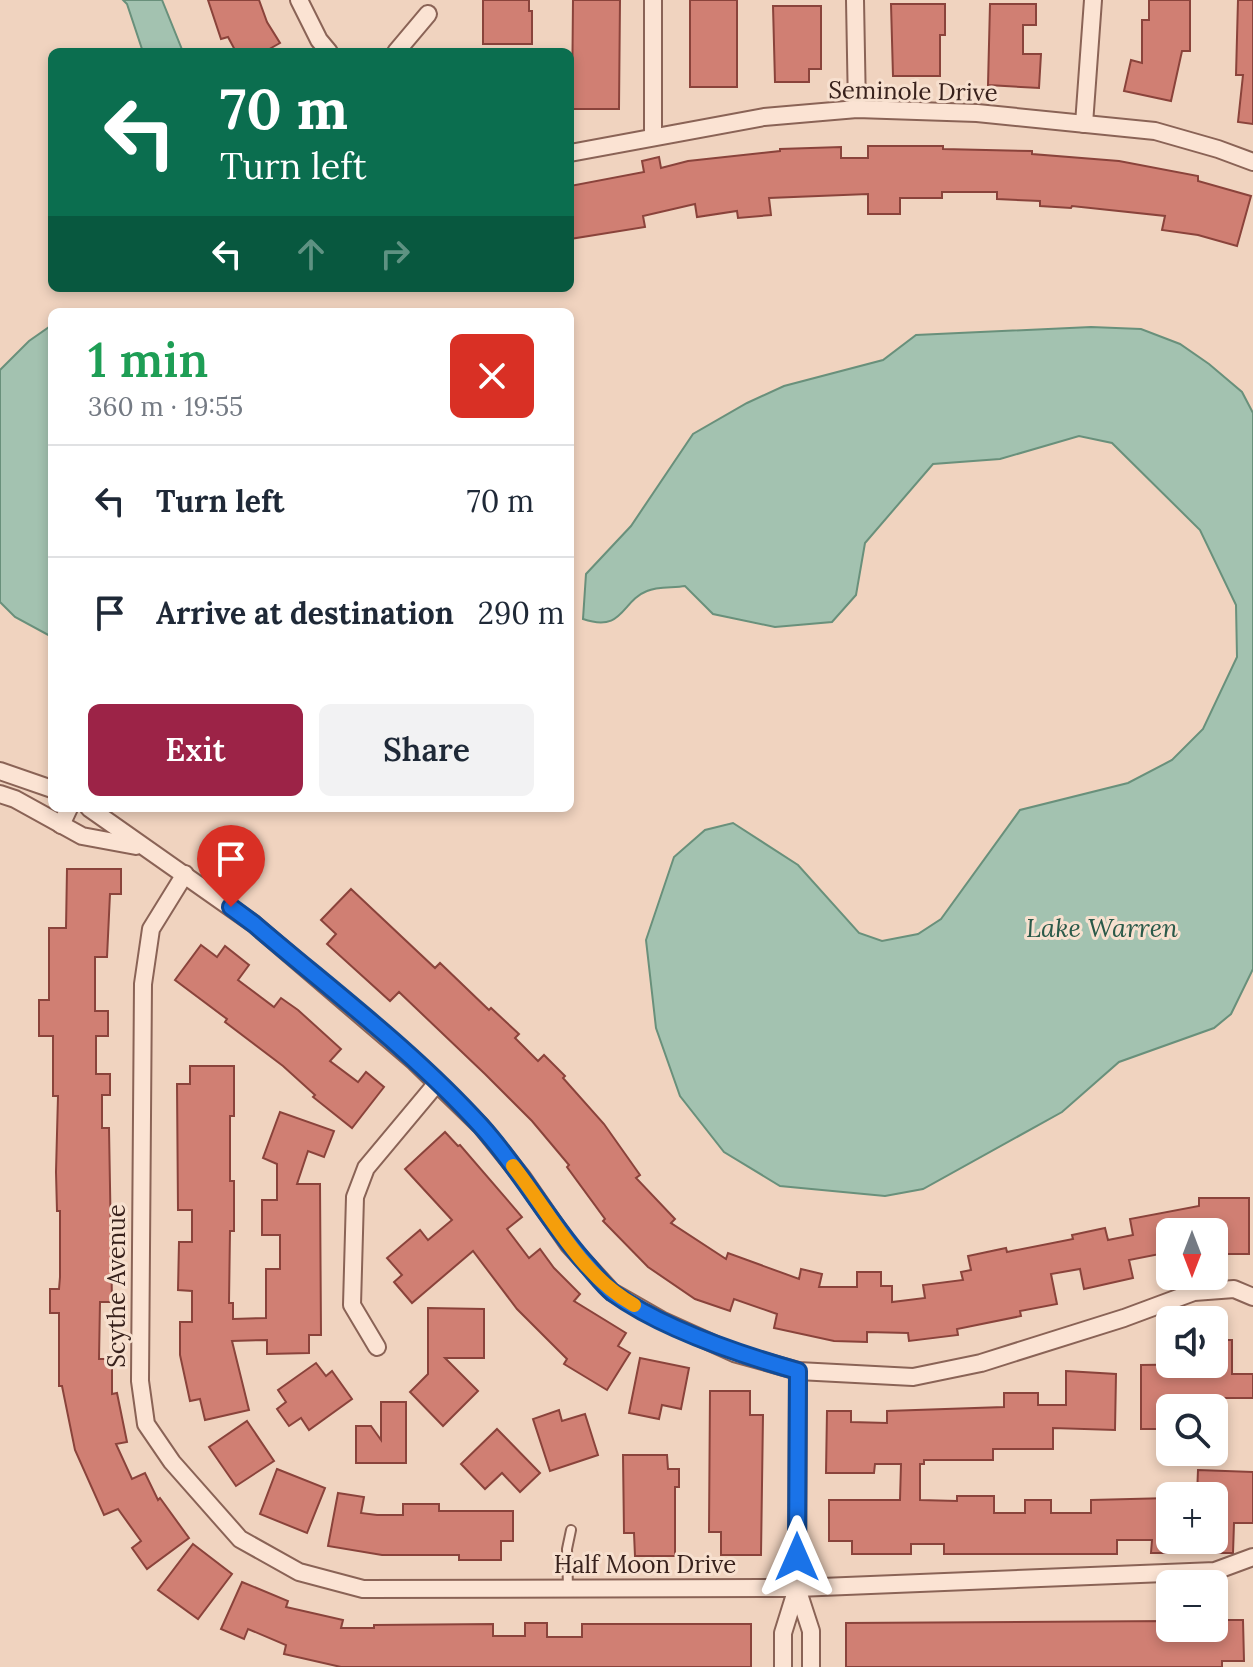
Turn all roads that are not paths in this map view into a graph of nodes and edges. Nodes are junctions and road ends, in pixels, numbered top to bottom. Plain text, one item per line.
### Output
1 (299, 0) edge
2 (653, 0) edge
3 (855, 0) edge
4 (1093, 0) edge
5 (428, 14) dead end
6 (326, 48) edge
7 (399, 48) edge
8 (857, 109) junction
9 (1084, 124) junction
10 (653, 136) junction
11 (574, 152) edge
12 (1253, 162) edge
13 (0, 771) edge
14 (48, 788) edge
15 (0, 794) edge
16 (67, 812) edge
17 (94, 812) edge
18 (61, 825) junction
19 (141, 847) junction
20 (185, 874) junction
21 (437, 1083) junction
22 (1253, 1297) edge
23 (377, 1347) dead end
24 (798, 1371) junction
25 (571, 1530) dead end
26 (1253, 1557) edge
27 (568, 1588) junction
28 (797, 1588) junction
29 (363, 1589) joint
30 (783, 1659) edge
31 (812, 1660) edge

1 - 6 street
2 - 10 street
3 - 8 street
4 - 9 street
5 - 7 street
8 - 9 street, Seminole Drive
8 - 10 street, Seminole Drive
9 - 12 street, Seminole Drive
10 - 11 street, Seminole Drive
13 - 14 street
15 - 18 street
16 - 18 street
17 - 19 street
18 - 19 street
19 - 20 street
20 - 21 street
20 - 29 street, Scythe Avenue
21 - 23 street
21 - 24 street
22 - 24 street
24 - 28 street
25 - 27 lane
26 - 28 street, Half Moon Drive
27 - 28 street, Half Moon Drive
27 - 29 street, Half Moon Drive
28 - 30 street
28 - 31 street
30 - 31 street

